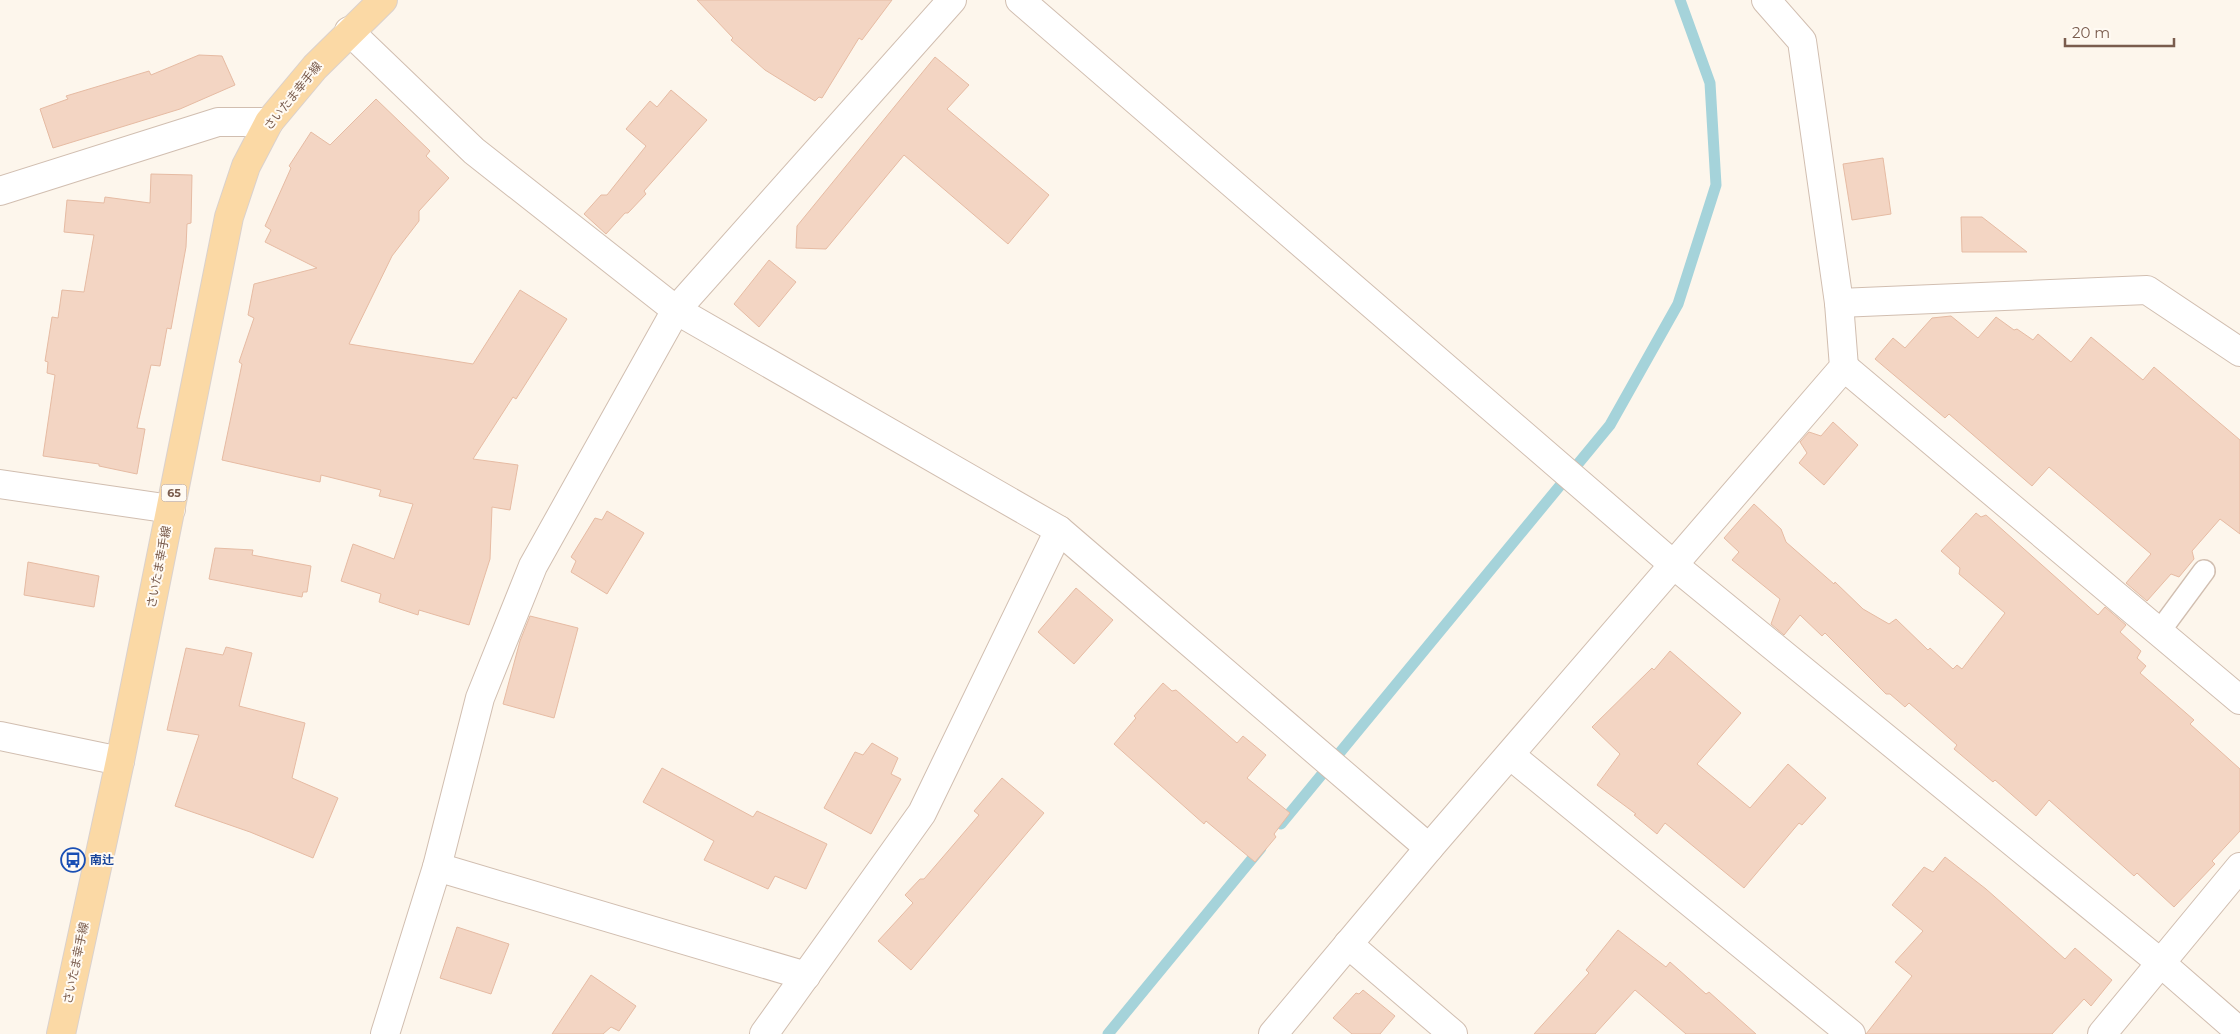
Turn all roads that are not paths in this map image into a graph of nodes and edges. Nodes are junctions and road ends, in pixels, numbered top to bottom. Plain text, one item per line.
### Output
1 (383, 0) edge
2 (952, 0) edge
3 (1020, 0) edge
4 (1766, 0) edge
5 (349, 31) junction
6 (269, 122) junction
7 (0, 191) edge
8 (1839, 303) junction
9 (676, 310) junction
10 (2240, 352) edge
11 (1844, 368) junction
12 (0, 484) edge
13 (171, 509) junction
14 (1059, 530) junction
15 (1674, 566) junction
16 (2204, 571) dead end
17 (2159, 632) junction
18 (2240, 700) edge
19 (0, 736) edge
20 (1510, 755) junction
21 (120, 761) junction
22 (1429, 848) junction
23 (437, 867) junction
24 (2240, 867) edge
25 (1348, 944) junction
26 (2162, 964) junction
27 (806, 976) junction
28 (2240, 1032) edge
29 (61, 1034) edge
30 (385, 1034) edge
31 (764, 1034) edge
32 (1273, 1034) edge
33 (1453, 1034) edge
34 (1851, 1034) edge
35 (2102, 1034) edge

1 - 5 main road, さいたま幸手線 / 65
2 - 9 street
3 - 15 street
4 - 8 street
5 - 6 main road, さいたま幸手線 / 65
5 - 9 street
6 - 7 street
6 - 13 main road, さいたま幸手線 / 65
8 - 10 street
8 - 11 street
9 - 14 street
9 - 23 street
11 - 15 street
11 - 17 street
12 - 13 street
13 - 21 main road, さいたま幸手線 / 65
14 - 22 street
14 - 27 street
15 - 20 street
15 - 26 street
16 - 17 lane
17 - 18 street
19 - 21 street
20 - 22 street
20 - 34 street
21 - 29 main road, さいたま幸手線 / 65
22 - 25 street
23 - 27 street
23 - 30 street
24 - 26 street
25 - 32 street
25 - 33 street
26 - 28 street
26 - 35 street
27 - 31 street

